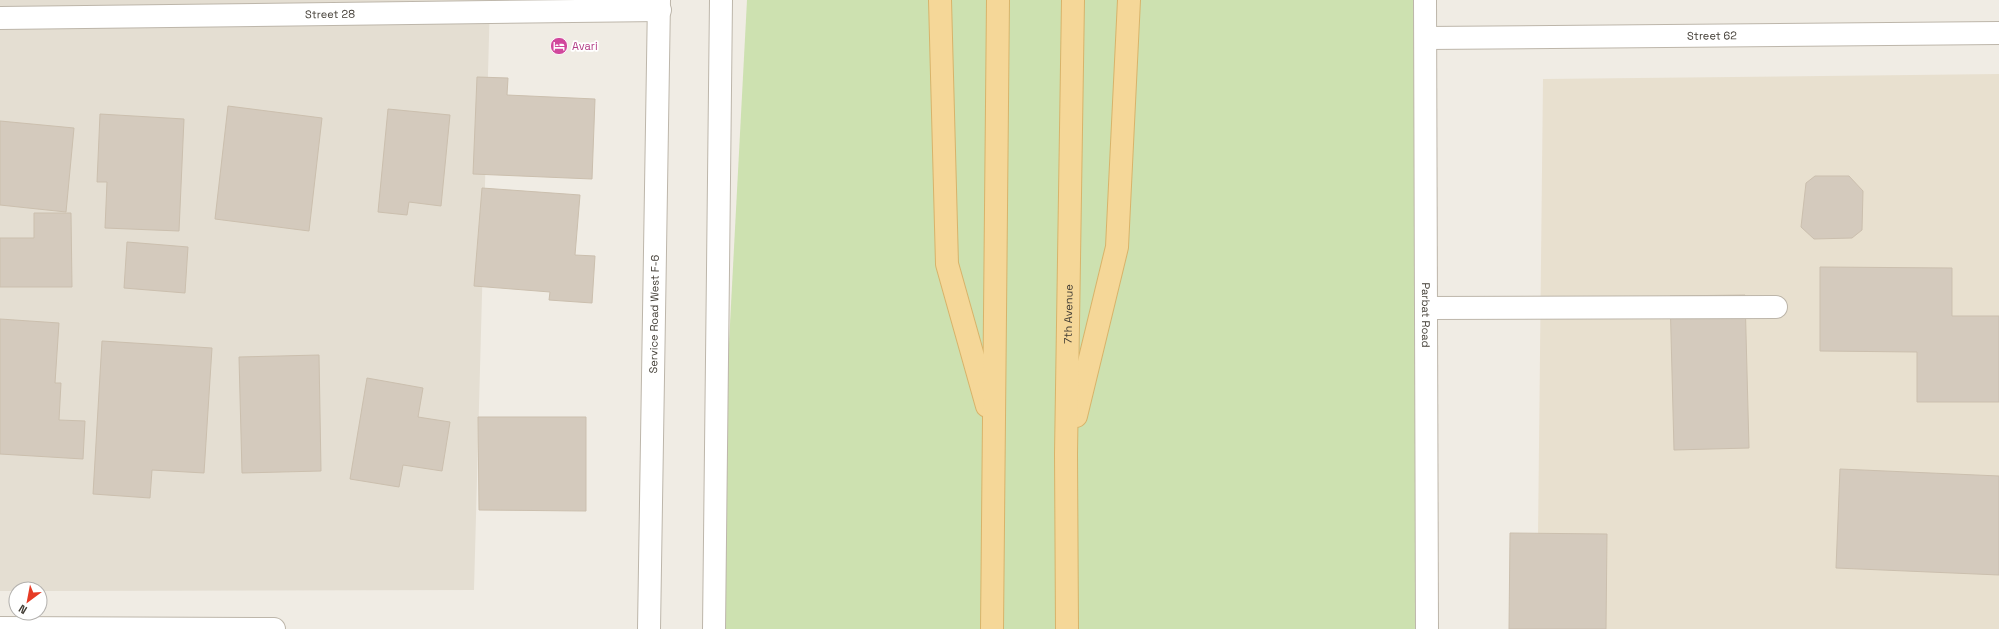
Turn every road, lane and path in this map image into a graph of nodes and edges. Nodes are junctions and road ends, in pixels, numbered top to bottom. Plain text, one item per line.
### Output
1 (721, 0) edge
2 (940, 0) edge
3 (998, 0) edge
4 (1073, 0) edge
5 (1129, 0) edge
6 (1426, 0) edge
7 (660, 5) edge
8 (0, 18) edge
9 (1999, 33) edge
10 (1426, 38) junction
11 (1776, 307) dead end
12 (1426, 308) junction
13 (994, 430) junction
14 (1066, 454) junction
15 (0, 628) edge
16 (274, 629) edge
17 (649, 629) edge
18 (714, 629) edge
19 (992, 629) edge
20 (1067, 629) edge
21 (1427, 629) edge

1 - 18 street
2 - 13 main road
3 - 13 main road
4 - 14 main road, 7th Avenue
5 - 14 main road
6 - 10 street, Parbat Road
7 - 8 street, Street 28
7 - 17 street, Service Road West F-6
9 - 10 street, Street 62
10 - 12 street, Parbat Road
11 - 12 street
12 - 21 street, Parbat Road
13 - 19 main road
14 - 20 main road, 7th Avenue
15 - 16 street

